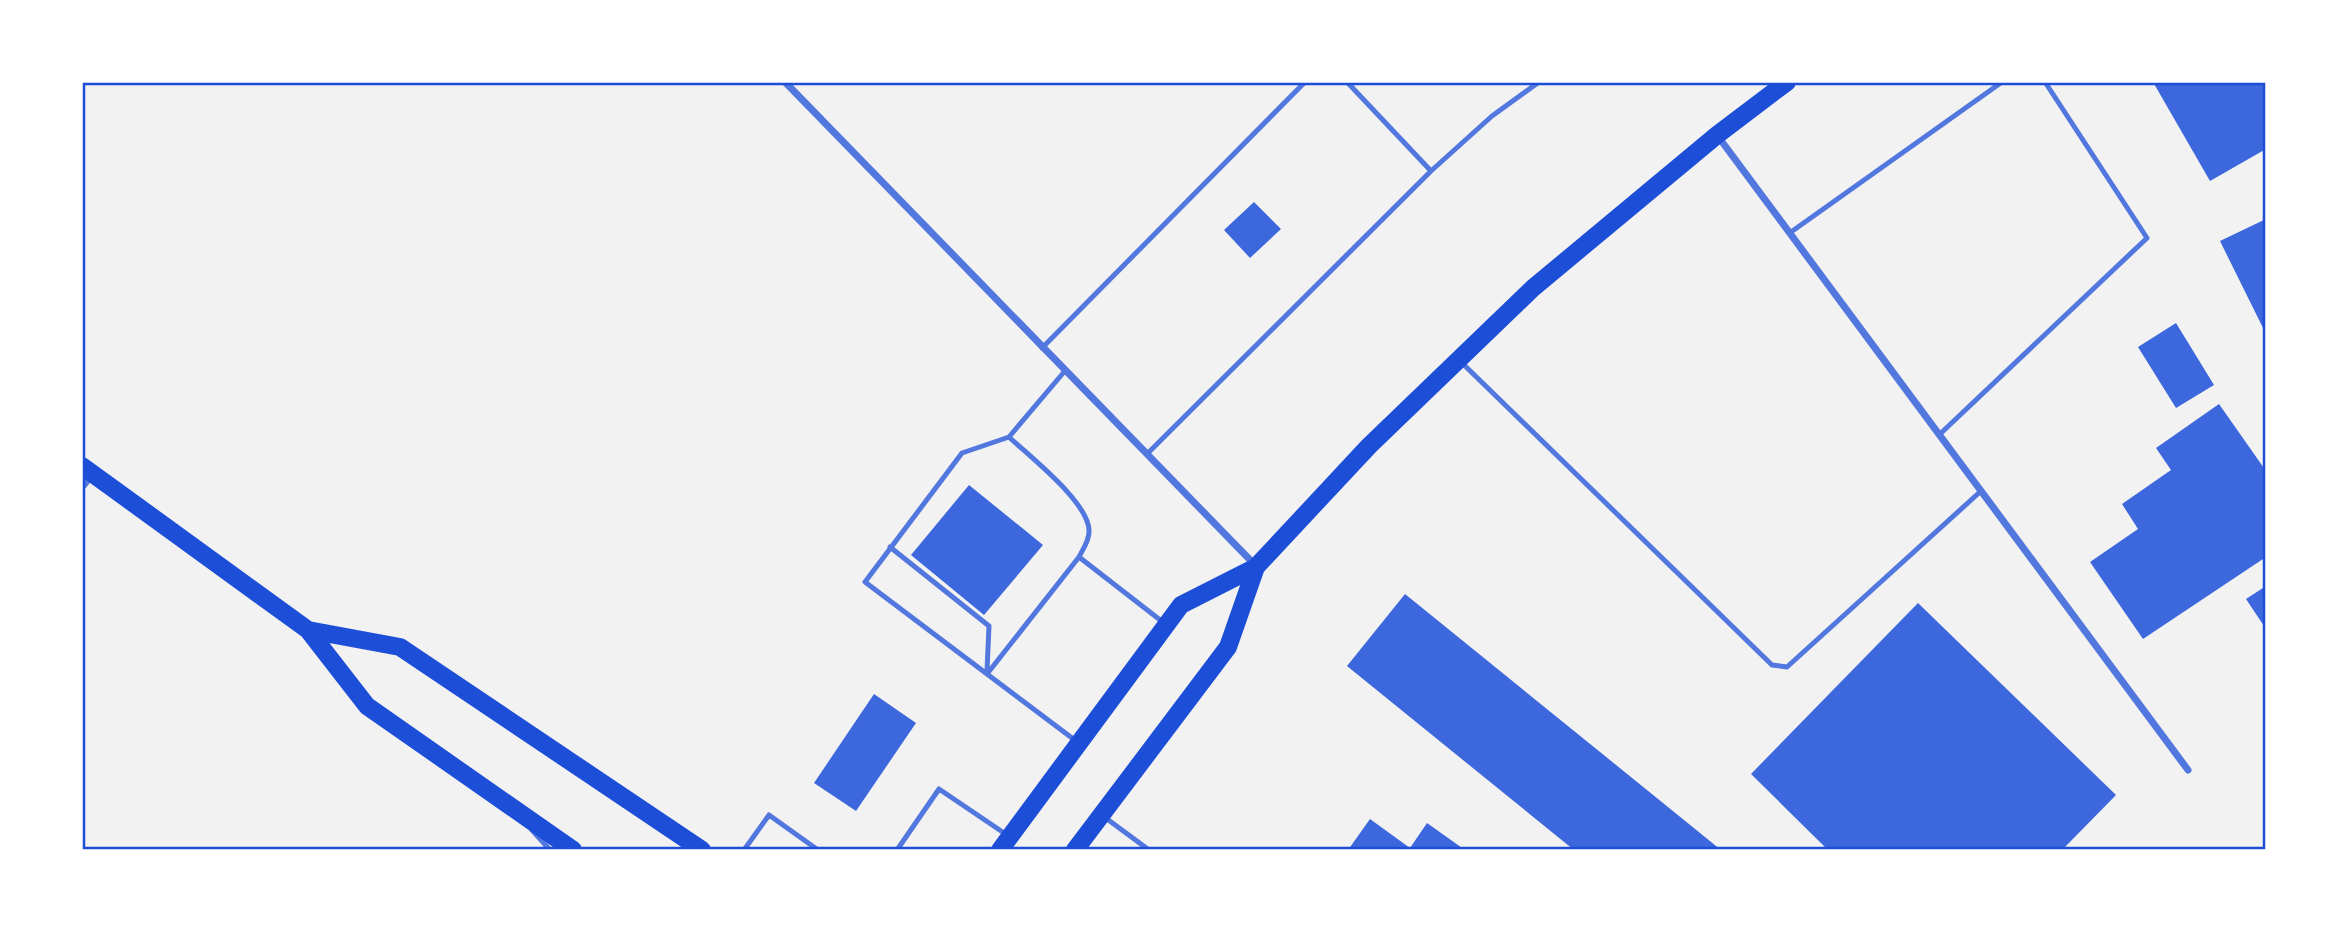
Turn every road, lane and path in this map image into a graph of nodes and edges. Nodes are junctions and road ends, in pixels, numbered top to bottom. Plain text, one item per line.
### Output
1 (785, 82) edge
2 (1304, 82) edge
3 (1347, 82) edge
4 (1539, 82) edge
5 (1787, 82) edge
6 (2002, 82) edge
7 (2045, 82) edge
8 (1717, 135) junction
9 (1431, 171) junction
10 (1791, 232) junction
11 (1042, 348) junction
12 (1457, 359) junction
13 (1064, 372) junction
14 (1940, 434) junction
15 (1009, 437) junction
16 (1147, 454) junction
17 (86, 475) edge
18 (1981, 491) junction
19 (890, 547) junction
20 (1079, 557) junction
21 (1256, 567) junction
22 (1166, 625) junction
23 (308, 629) junction
24 (986, 674) junction
25 (1079, 743) junction
26 (2188, 770) dead end
27 (511, 807) junction
28 (1101, 814) junction
29 (1004, 843) edge
30 (550, 850) edge
31 (573, 850) edge
32 (702, 850) edge
33 (744, 850) edge
34 (818, 850) edge
35 (897, 850) edge
36 (1076, 850) edge
37 (1149, 850) edge

1 - 11 street
2 - 11 lane
3 - 9 lane
4 - 9 lane
5 - 8 main road
6 - 10 lane
7 - 14 lane
8 - 10 street
8 - 12 main road
9 - 16 lane
10 - 14 street
11 - 13 street
12 - 18 lane
12 - 21 main road
13 - 15 lane
13 - 16 street
14 - 18 street
15 - 19 lane
15 - 20 lane
16 - 21 street
17 - 23 main road
18 - 26 street
19 - 24 lane
19 - 24 lane
20 - 22 lane
20 - 24 lane
21 - 22 main road
21 - 28 main road
22 - 25 main road
23 - 27 main road
23 - 32 main road
24 - 25 lane
25 - 29 main road
27 - 30 lane
27 - 31 main road
28 - 36 main road
28 - 37 lane
29 - 35 lane
33 - 34 lane

